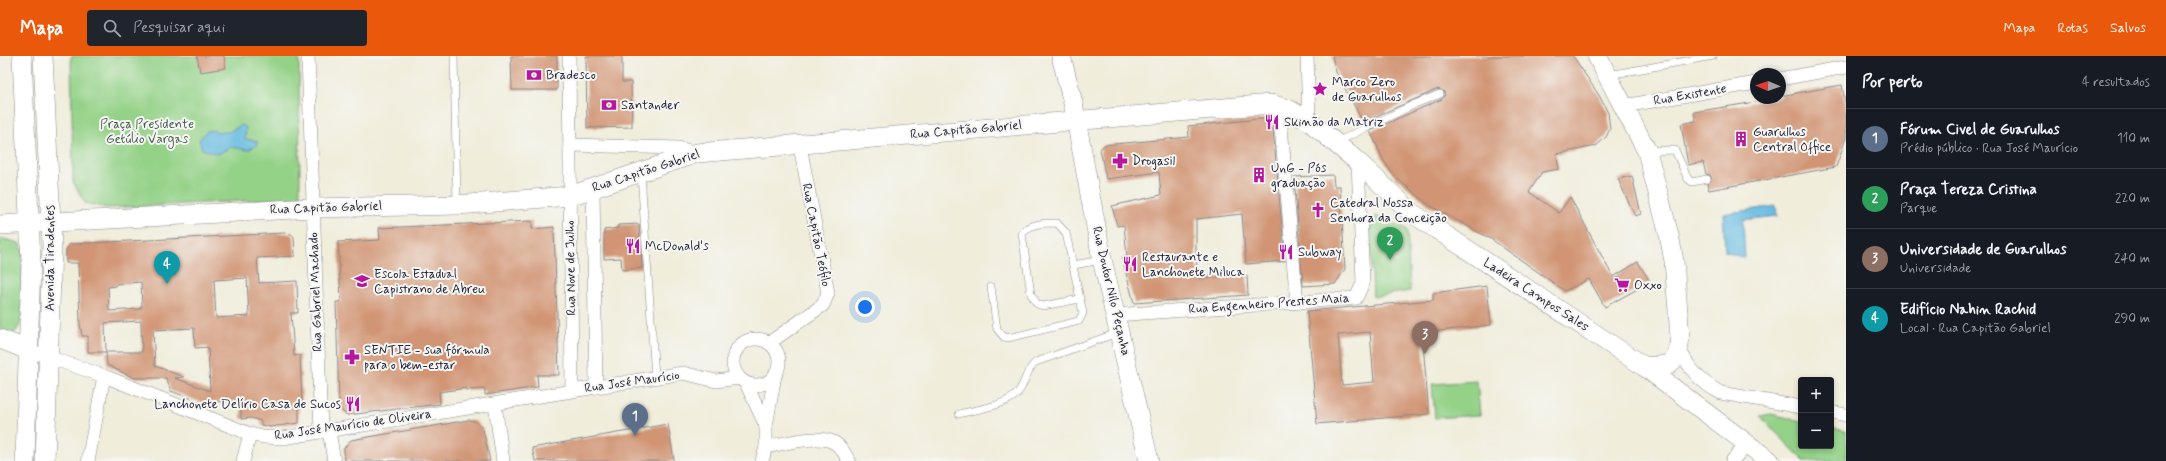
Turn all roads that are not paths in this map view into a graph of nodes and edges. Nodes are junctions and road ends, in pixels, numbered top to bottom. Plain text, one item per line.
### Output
1 (22, 56) edge
2 (43, 56) edge
3 (308, 56) edge
4 (454, 56) edge
5 (569, 56) edge
6 (1060, 56) edge
7 (1307, 56) edge
8 (1598, 56) edge
9 (1713, 56) edge
10 (1846, 67) edge
11 (1608, 75) junction
12 (1786, 78) edge
13 (1750, 84) edge
14 (1440, 94) dead end
15 (1279, 105) junction
16 (1624, 106) junction
17 (1076, 120) junction
18 (1309, 121) junction
19 (1335, 143) junction
20 (570, 145) junction
21 (800, 146) junction
22 (1647, 151) junction
23 (697, 153) junction
24 (1358, 162) junction
25 (641, 172) junction
26 (1706, 179) dead end
27 (593, 188) junction
28 (570, 196) junction
29 (457, 205) junction
30 (312, 208) junction
31 (50, 223) junction
32 (28, 224) junction
33 (0, 225) edge
34 (1102, 257) junction
35 (1072, 263) junction
36 (991, 287) dead end
37 (1080, 299) junction
38 (1297, 303) junction
39 (1118, 324) junction
40 (0, 339) edge
41 (769, 343) junction
42 (1679, 348) junction
43 (28, 350) junction
44 (49, 357) junction
45 (1646, 367) junction
46 (775, 375) junction
47 (104, 376) junction
48 (655, 377) junction
49 (743, 381) junction
50 (596, 387) junction
51 (572, 390) junction
52 (495, 405) junction
53 (1798, 406) edge
54 (1834, 413) edge
55 (959, 414) dead end
56 (1846, 415) edge
57 (766, 426) junction
58 (325, 432) junction
59 (250, 434) junction
60 (1746, 444) junction
61 (766, 447) junction
62 (25, 461) edge
63 (45, 461) edge
64 (88, 461) edge
65 (243, 461) edge
66 (334, 461) edge
67 (503, 461) edge
68 (762, 461) edge
69 (849, 461) edge
70 (1149, 461) edge
71 (1732, 461) edge
72 (1770, 461) edge

1 - 32 main road, Avenida Tiradentes
2 - 31 main road, Avenida Tiradentes
3 - 30 street, Rua Gabriel Machado
4 - 29 lane
5 - 20 street, Rua Nove de Julho
6 - 17 main road, Rua Doutor Nilo Peçanha
7 - 18 street
8 - 11 main road
9 - 11 lane
10 - 12 street
11 - 16 main road
13 - 16 street, Rua Existente
14 - 19 lane
15 - 17 main road, Rua Capitão Gabriel
15 - 18 main road, Rua Capitão Gabriel
15 - 38 street
16 - 22 main road
17 - 21 main road, Rua Capitão Gabriel
17 - 34 main road, Rua Doutor Nilo Peçanha
18 - 19 main road, Ladeira Campos Sales
19 - 24 main road, Ladeira Campos Sales
20 - 23 street
20 - 28 street, Rua Nove de Julho
21 - 23 main road, Rua Capitão Gabriel
21 - 41 street, Rua Capitão Teófilo
22 - 26 lane
22 - 42 main road
23 - 25 main road, Rua Capitão Gabriel
24 - 38 street, Rua Engenheiro Prestes Maia
24 - 45 main road, Ladeira Campos Sales
25 - 27 main road, Rua Capitão Gabriel
25 - 48 lane
27 - 28 main road, Rua Capitão Gabriel
27 - 50 street, Rua Nove de Julho
28 - 29 main road, Rua Capitão Gabriel
28 - 51 street, Rua Nove de Julho
29 - 30 main road, Rua Capitão Gabriel
30 - 31 main road, Rua Capitão Gabriel
30 - 58 street, Rua Gabriel Machado
31 - 32 main road, Rua Capitão Gabriel
31 - 44 main road, Avenida Tiradentes
32 - 33 main road, Rua Capitão Gabriel
32 - 43 main road, Avenida Tiradentes
34 - 35 lane
34 - 39 main road, Rua Doutor Nilo Peçanha
35 - 37 lane
35 - 37 lane
36 - 37 lane
38 - 39 street, Rua Engenheiro Prestes Maia
39 - 55 lane
39 - 70 main road, Rua Doutor Nilo Peçanha
40 - 43 main road
41 - 46 street
41 - 49 street
42 - 45 main road
42 - 53 street
43 - 44 street, Rua José Maurício de Oliveira
43 - 62 main road, Avenida Tiradentes
44 - 47 street, Rua José Maurício de Oliveira
44 - 63 main road, Avenida Tiradentes
45 - 60 main road, Ladeira Campos Sales
46 - 49 street
46 - 57 street
47 - 59 street, Rua José Maurício de Oliveira
47 - 64 street
48 - 49 street, Rua José Maurício
48 - 50 street, Rua José Maurício
49 - 57 street
50 - 51 street, Rua José Maurício
51 - 52 street, Rua José Maurício de Oliveira
52 - 58 street, Rua José Maurício de Oliveira
52 - 67 street
54 - 56 street
57 - 61 street
58 - 59 street, Rua José Maurício de Oliveira
58 - 66 street, Rua Gabriel Machado
59 - 65 street
60 - 71 street
60 - 72 main road, Ladeira Campos Sales
61 - 68 street
61 - 69 street

